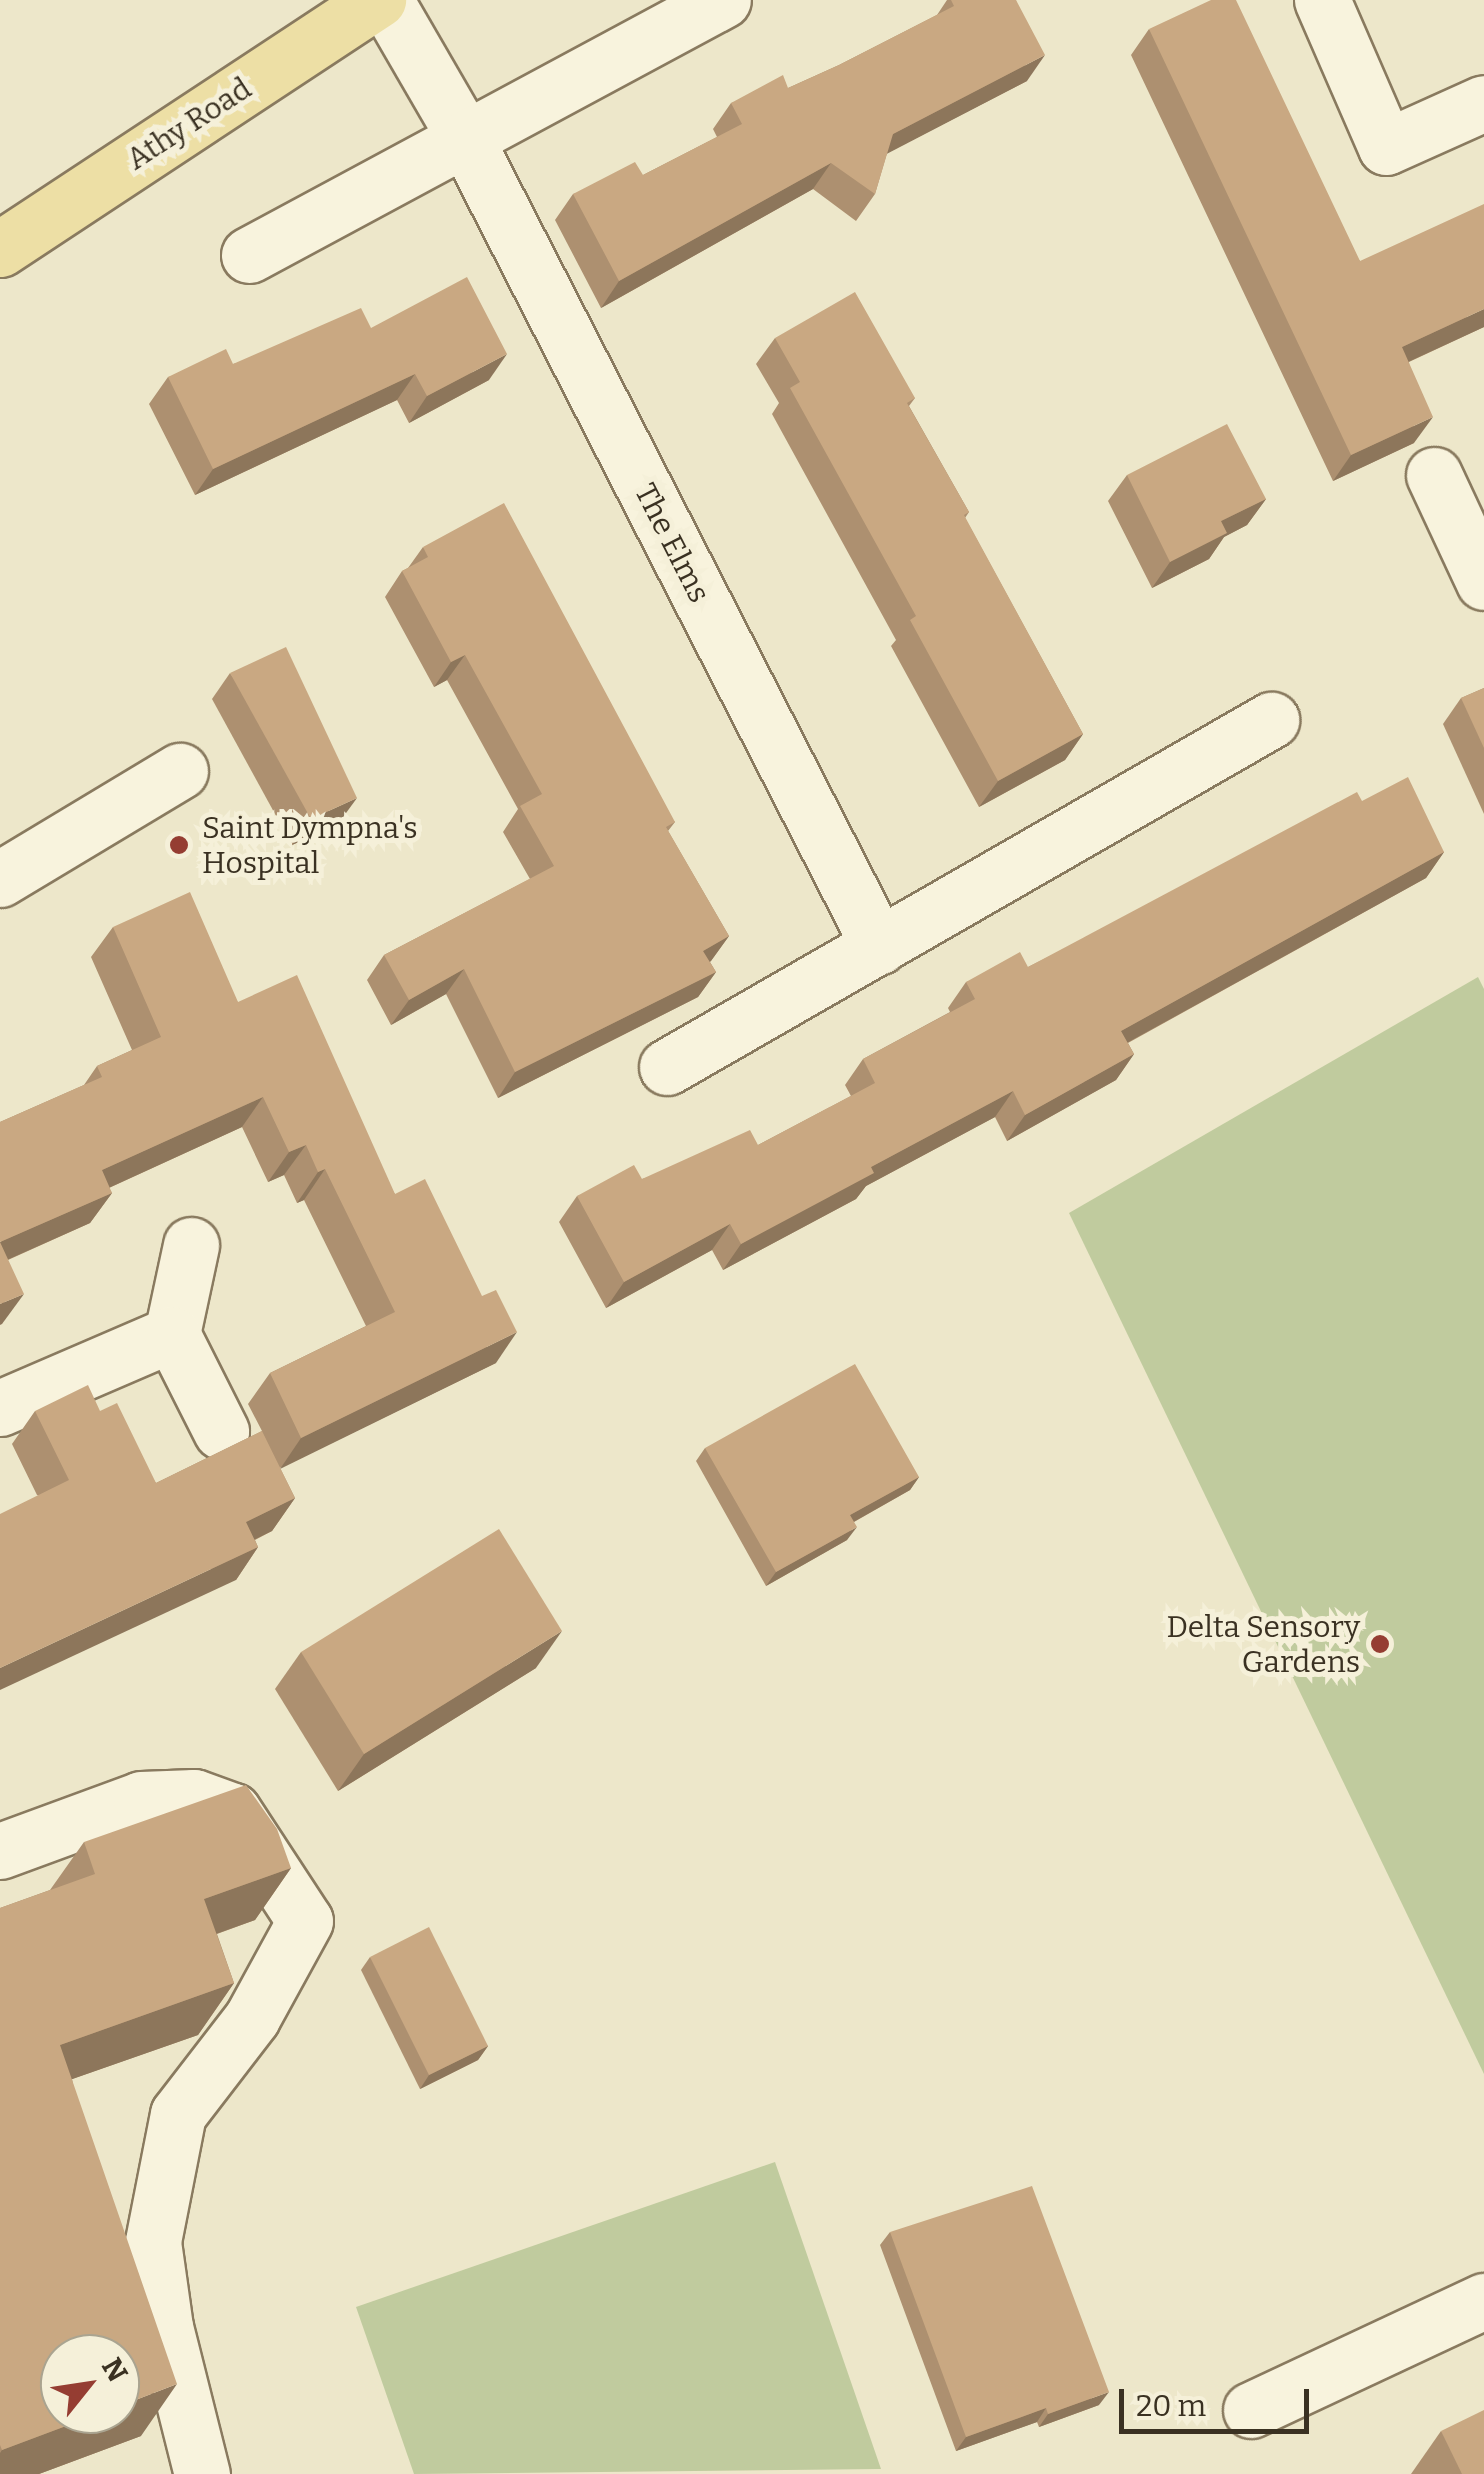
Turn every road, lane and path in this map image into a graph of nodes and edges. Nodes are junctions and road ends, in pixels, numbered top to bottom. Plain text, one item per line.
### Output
1 (382, 0) edge
2 (722, 0) edge
3 (1322, 0) edge
4 (1484, 103) edge
5 (466, 140) junction
6 (0, 249) edge
7 (249, 255) dead end
8 (1434, 475) dead end
9 (1480, 563) edge
10 (1271, 720) dead end
11 (180, 772) dead end
12 (0, 879) edge
13 (879, 946) junction
14 (666, 1067) dead end
15 (191, 1245) dead end
16 (172, 1334) junction
17 (0, 1408) edge
18 (222, 1431) dead end
19 (0, 1850) edge
20 (1484, 2301) edge
21 (1250, 2410) dead end
22 (202, 2474) edge

1 - 5 street, The Elms
1 - 6 main road, Athy Road
2 - 5 street
3 - 4 street
5 - 7 street
5 - 13 street, The Elms
8 - 9 street
10 - 13 street
11 - 12 street
13 - 14 street
15 - 16 street
16 - 17 street
16 - 18 street
19 - 22 street
20 - 21 street

